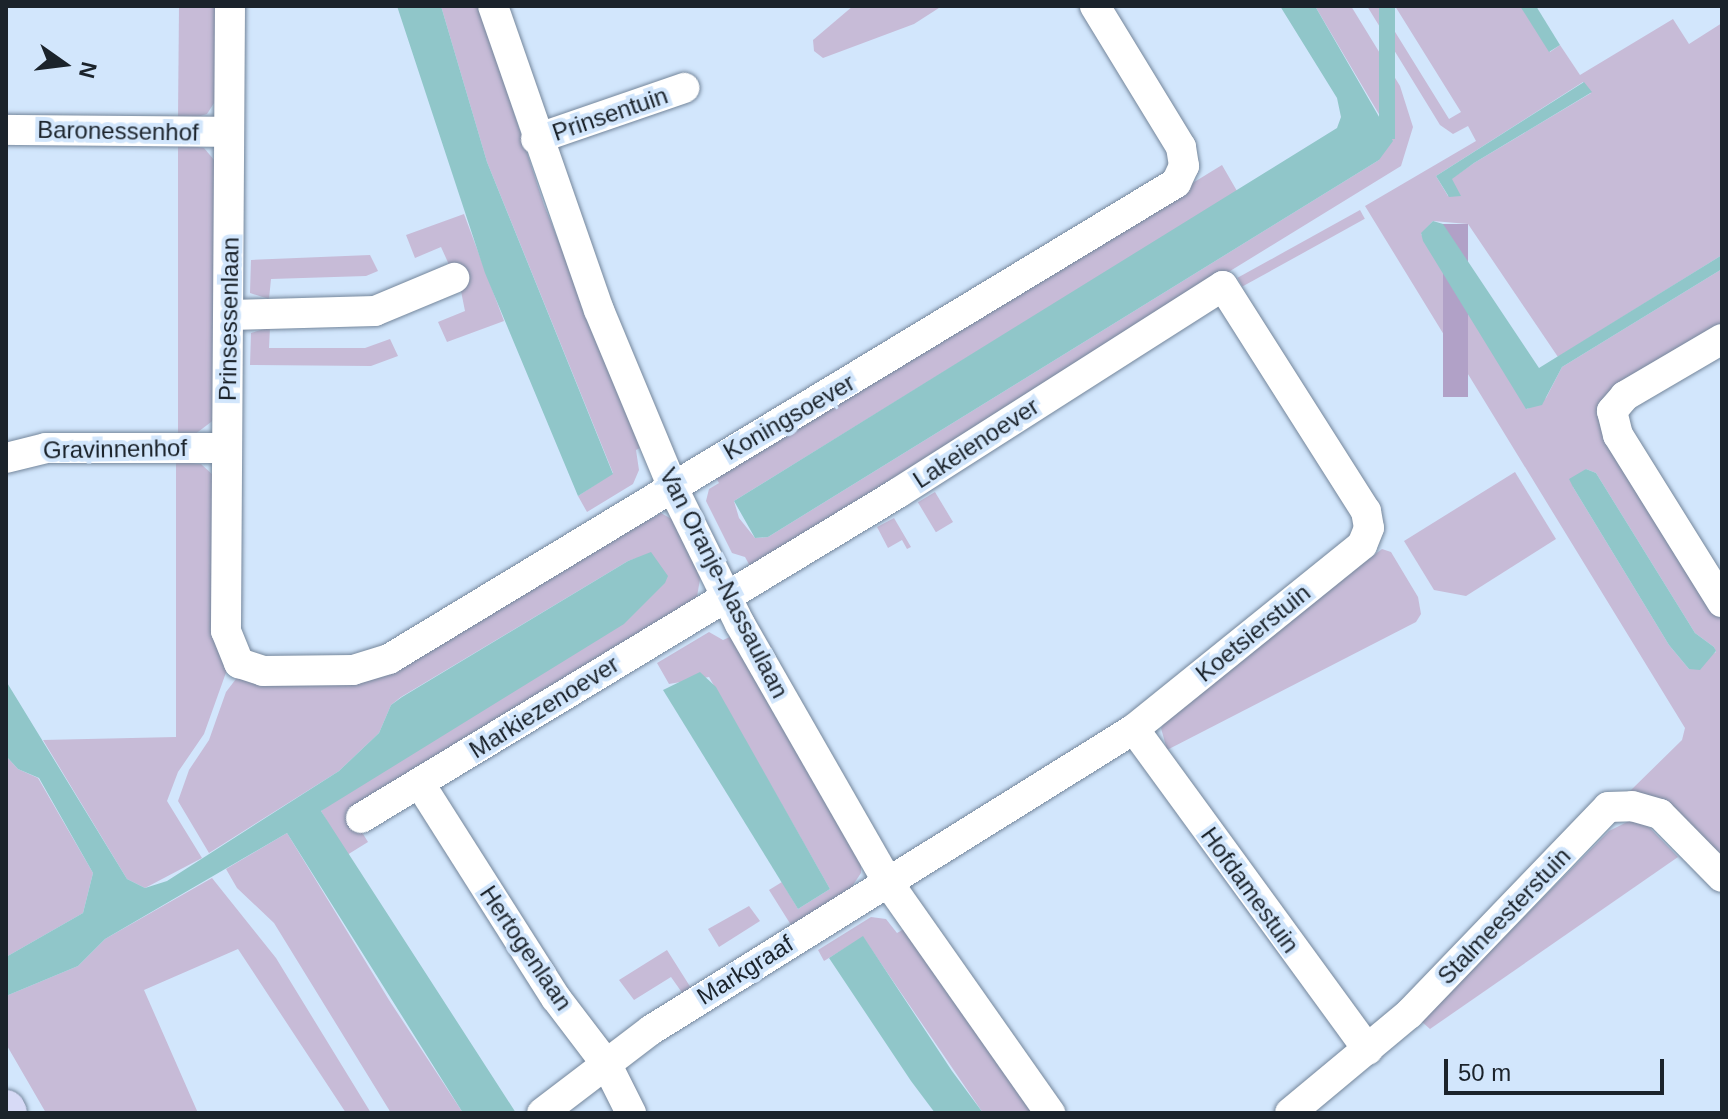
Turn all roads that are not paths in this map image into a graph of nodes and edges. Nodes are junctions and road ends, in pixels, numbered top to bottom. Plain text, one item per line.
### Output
1 (230, 6) edge
2 (493, 6) edge
3 (1095, 6) edge
4 (684, 88) dead end
5 (6, 130) edge
6 (229, 132) junction
7 (536, 139) junction
8 (454, 278) dead end
9 (1223, 286) joint
10 (231, 315) junction
11 (1722, 339) edge
12 (226, 448) junction
13 (6, 458) edge
14 (673, 488) junction
15 (726, 595) junction
16 (1722, 602) edge
17 (226, 631) joint
18 (1134, 729) junction
19 (420, 784) junction
20 (361, 818) dead end
21 (1722, 877) edge
22 (887, 881) junction
23 (1368, 1050) junction
24 (607, 1065) junction
25 (542, 1113) edge
26 (631, 1113) edge
27 (1050, 1113) edge
28 (1290, 1113) edge

1 - 6 street, Prinsessenlaan
2 - 7 street, Van Oranje-Nassaulaan
3 - 14 street, Koningsoever
4 - 7 street, Prinsentuin
5 - 6 street, Baronessenhof
6 - 10 street, Prinsessenlaan
7 - 14 street, Van Oranje-Nassaulaan
8 - 10 street
9 - 15 street, Lakeienoever
9 - 18 street, Koetsierstuin
10 - 12 street, Prinsessenlaan
11 - 16 street
12 - 13 street, Gravinnenhof
12 - 17 street, Prinsessenlaan
14 - 15 street, Van Oranje-Nassaulaan
14 - 17 street, Koningsoever
15 - 19 street, Markiezenoever
15 - 22 street, Van Oranje-Nassaulaan
18 - 22 street, Koetsierstuin
18 - 23 street, Hofdamestuin
19 - 20 street, Markiezenoever
19 - 24 street, Hertogenlaan
21 - 23 street, Stalmeesterstuin
22 - 24 street, Markgraaf
22 - 27 street, Van Oranje-Nassaulaan
23 - 28 street, Stalmeesterstuin
24 - 25 street, Markgraaf
24 - 26 street, Hertogenlaan

